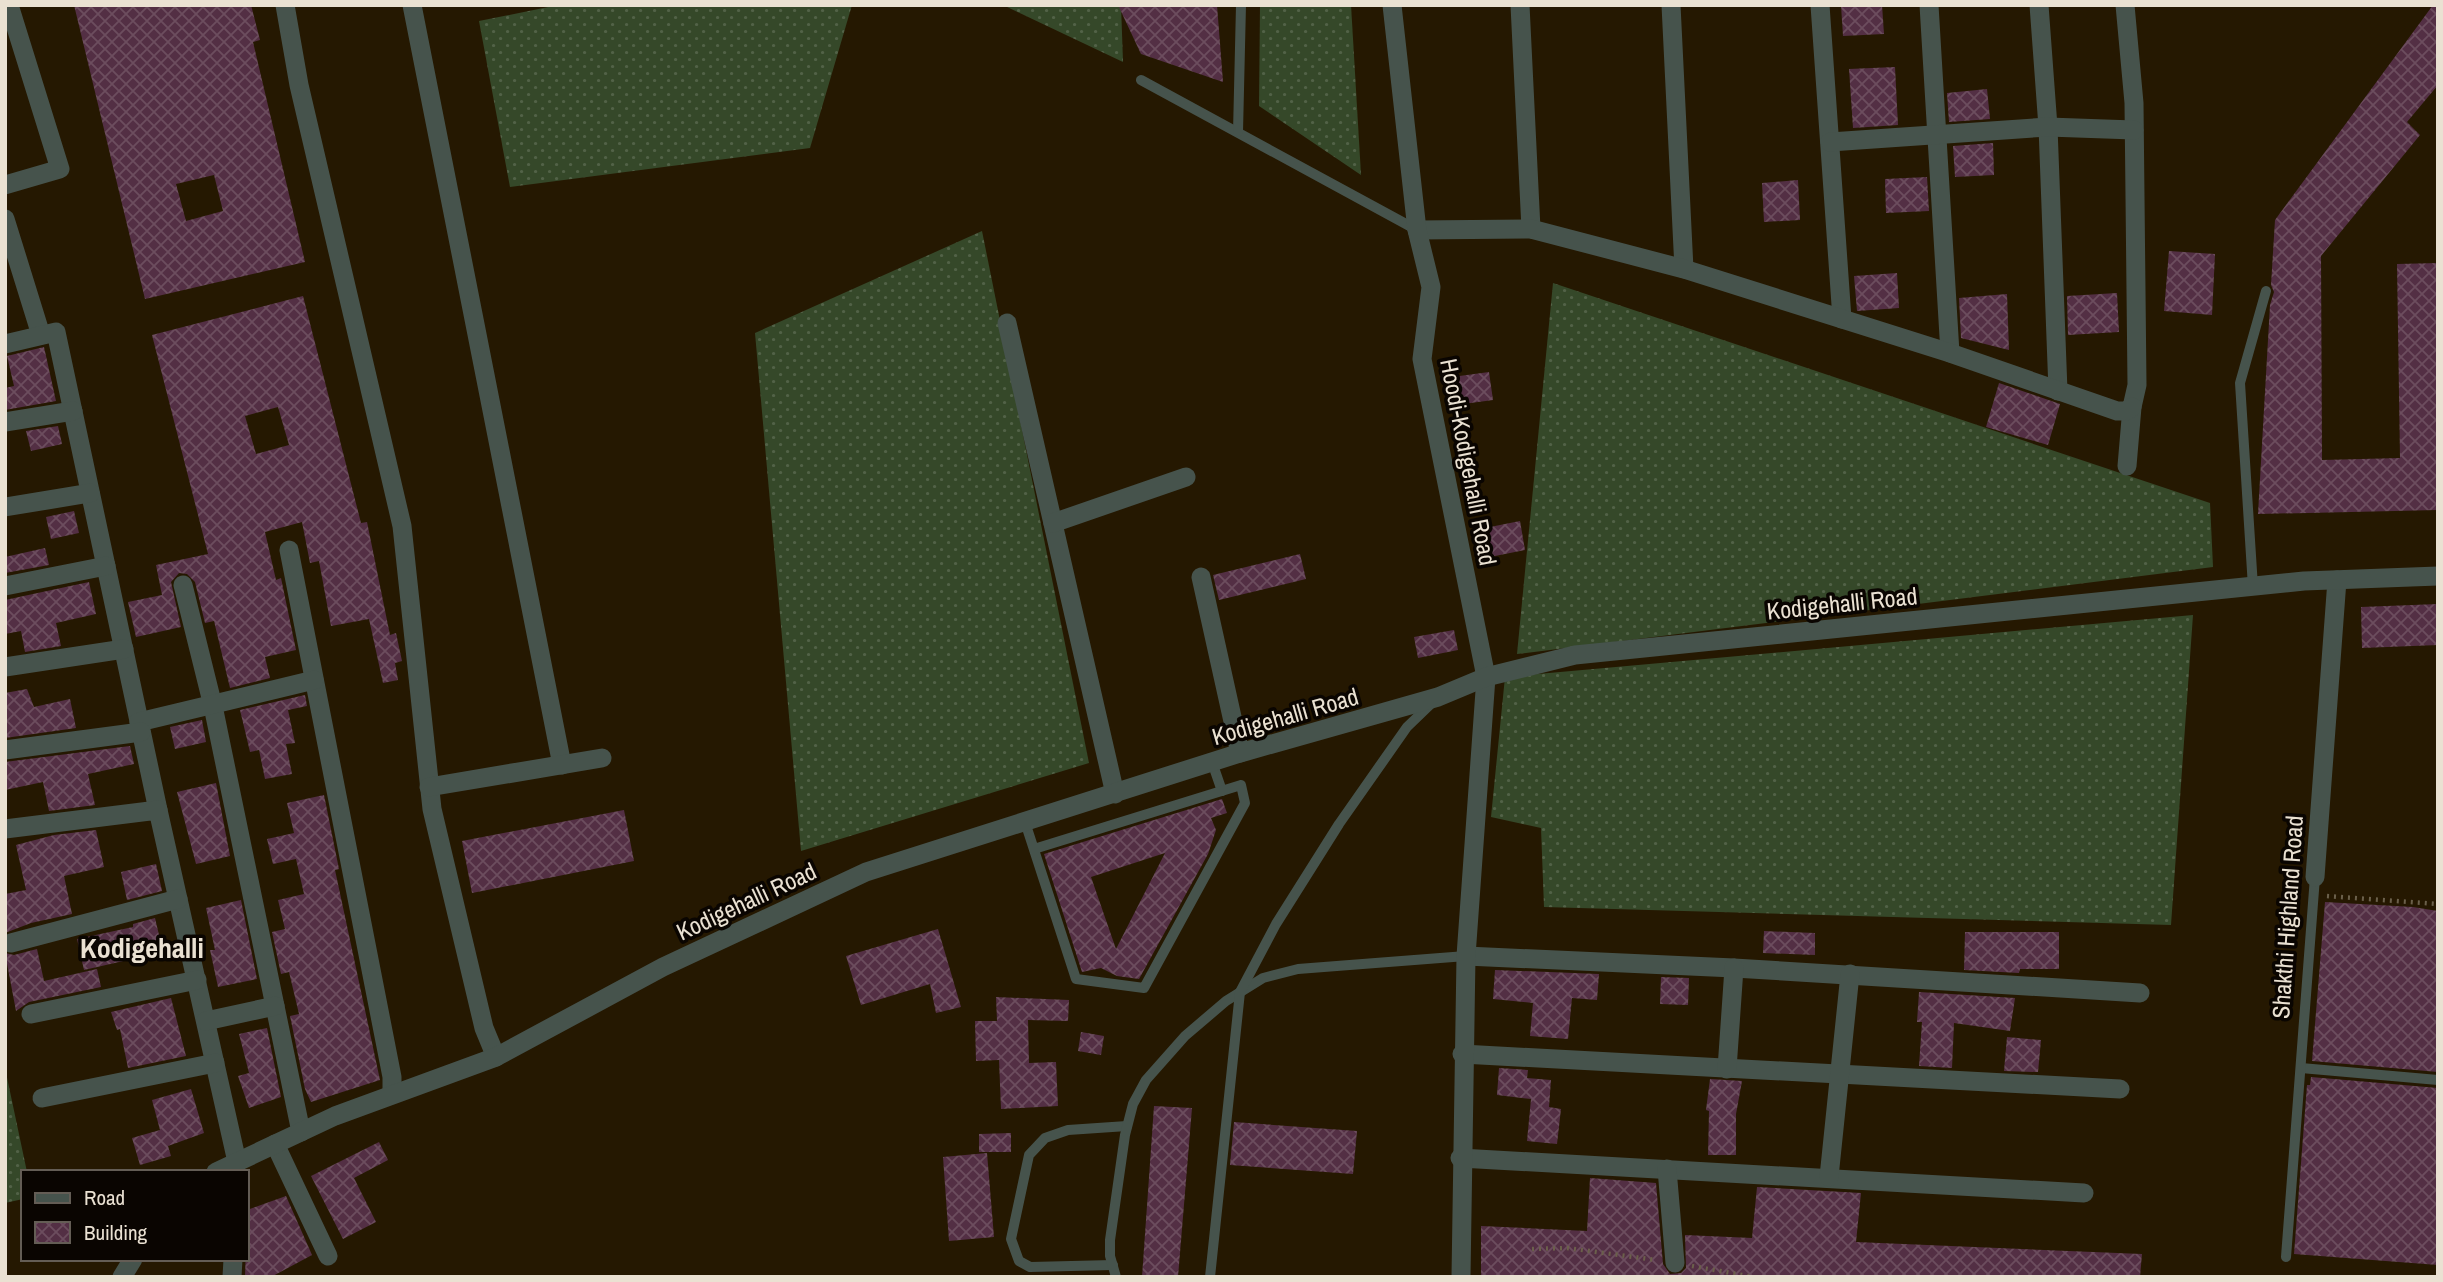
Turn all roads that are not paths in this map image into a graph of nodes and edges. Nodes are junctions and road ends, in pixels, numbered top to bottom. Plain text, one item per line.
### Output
1 (9, 5) edge
2 (285, 5) edge
3 (412, 5) edge
4 (1241, 5) edge
5 (1392, 5) edge
6 (1520, 5) edge
7 (1671, 5) edge
8 (1820, 5) edge
9 (1929, 5) edge
10 (2039, 5) edge
11 (2125, 5) edge
12 (1141, 80) dead end
13 (2048, 127) junction
14 (2134, 130) junction
15 (1238, 132) junction
16 (1938, 135) junction
17 (1830, 142) junction
18 (5, 186) edge
19 (5, 219) edge
20 (1531, 229) junction
21 (1417, 230) junction
22 (1684, 270) junction
23 (2266, 291) dead end
24 (1842, 319) junction
25 (1007, 323) dead end
26 (41, 335) junction
27 (5, 344) edge
28 (1950, 353) junction
29 (2058, 391) junction
30 (2132, 407) junction
31 (73, 411) junction
32 (5, 422) edge
33 (2127, 466) dead end
34 (1185, 477) dead end
35 (90, 493) junction
36 (5, 507) edge
37 (1054, 523) junction
38 (289, 550) dead end
39 (106, 566) junction
40 (2438, 576) edge
41 (1201, 577) dead end
42 (2337, 580) junction
43 (183, 585) dead end
44 (5, 586) edge
45 (2253, 587) junction
46 (124, 649) junction
47 (5, 667) edge
48 (1486, 677) junction
49 (314, 680) junction
50 (1438, 697) junction
51 (213, 706) junction
52 (140, 727) junction
53 (5, 750) edge
54 (1240, 753) junction
55 (603, 758) dead end
56 (1212, 762) junction
57 (562, 765) junction
58 (429, 787) junction
59 (1222, 791) junction
60 (1115, 794) junction
61 (158, 810) junction
62 (1025, 822) junction
63 (5, 829) edge
64 (1034, 849) junction
65 (2315, 877) joint
66 (178, 898) junction
67 (11, 943) dead end
68 (1466, 956) junction
69 (1734, 968) junction
70 (1850, 974) junction
71 (197, 980) junction
72 (1240, 992) junction
73 (2140, 993) dead end
74 (275, 1006) junction
75 (31, 1014) dead end
76 (206, 1021) junction
77 (1462, 1054) junction
78 (496, 1057) junction
79 (215, 1063) junction
80 (2301, 1068) junction
81 (1727, 1069) junction
82 (1840, 1075) junction
83 (2438, 1080) edge
84 (2120, 1089) dead end
85 (392, 1092) junction
86 (42, 1098) dead end
87 (1127, 1126) junction
88 (301, 1132) junction
89 (275, 1144) junction
90 (1460, 1158) junction
91 (228, 1168) edge
92 (1667, 1169) junction
93 (1829, 1177) junction
94 (2084, 1194) dead end
95 (328, 1256) dead end
96 (2286, 1257) dead end
97 (131, 1261) edge
98 (1675, 1263) road end
99 (1113, 1265) junction
100 (122, 1277) edge
101 (1116, 1277) edge
102 (1210, 1277) edge
103 (1461, 1277) edge

1 - 18 street
2 - 58 street
3 - 57 street
4 - 15 lane
5 - 21 street, Hoodi-Kodigehalli Road
6 - 20 street
7 - 22 street
8 - 17 street
9 - 16 street
10 - 13 street
11 - 14 street
12 - 15 lane
13 - 14 street
13 - 16 street
13 - 29 street
14 - 30 street
15 - 21 lane
16 - 17 street
16 - 28 street
17 - 24 street
19 - 26 street
20 - 21 street
20 - 22 street
21 - 48 street, Hoodi-Kodigehalli Road
22 - 24 street
23 - 45 lane
24 - 28 street
25 - 37 street
26 - 27 street
26 - 31 street
28 - 29 street
29 - 30 street
30 - 33 street
31 - 32 street
31 - 35 street
34 - 37 street
35 - 36 street
35 - 39 street
37 - 60 street
38 - 49 street
39 - 44 street
39 - 46 street
40 - 42 street, Kodigehalli Road
41 - 54 street
42 - 45 street, Kodigehalli Road
42 - 65 street, Shakthi Highland Road
43 - 51 street
45 - 48 street, Kodigehalli Road
46 - 47 street
46 - 52 street
48 - 50 street, Kodigehalli Road
48 - 68 street, Hoodi-Kodigehalli Road
49 - 51 street
49 - 85 street
50 - 54 street, Kodigehalli Road
50 - 72 lane
51 - 52 street
51 - 74 street
52 - 53 street
52 - 61 street
54 - 56 street, Kodigehalli Road
55 - 57 street
56 - 59 lane
56 - 60 street, Kodigehalli Road
57 - 58 street
58 - 78 street
59 - 64 lane
59 - 64 lane
60 - 62 street, Kodigehalli Road
61 - 63 street
61 - 66 street
62 - 64 lane
62 - 78 street, Kodigehalli Road
65 - 80 lane, Shakthi Highland Road
66 - 67 street
66 - 71 street
68 - 69 street
68 - 72 lane
68 - 77 street, Hoodi-Kodigehalli Road
69 - 70 street
69 - 81 street
70 - 73 street
70 - 82 street
71 - 75 street
71 - 76 street
72 - 87 lane
72 - 102 lane
74 - 76 street
74 - 88 street
76 - 79 street
77 - 81 street
77 - 90 street, Hoodi-Kodigehalli Road
78 - 85 street, Kodigehalli Road
79 - 86 street
79 - 91 street
80 - 83 lane
80 - 96 lane, Shakthi Highland Road
81 - 82 street
82 - 84 street
82 - 93 street
85 - 88 street, Kodigehalli Road
87 - 99 lane
87 - 99 lane
88 - 89 street, Kodigehalli Road
89 - 91 street, Kodigehalli Road
89 - 95 street
90 - 92 street
90 - 103 street, Hoodi-Kodigehalli Road
92 - 93 street
92 - 98 street
93 - 94 street
97 - 100 street
99 - 101 lane

